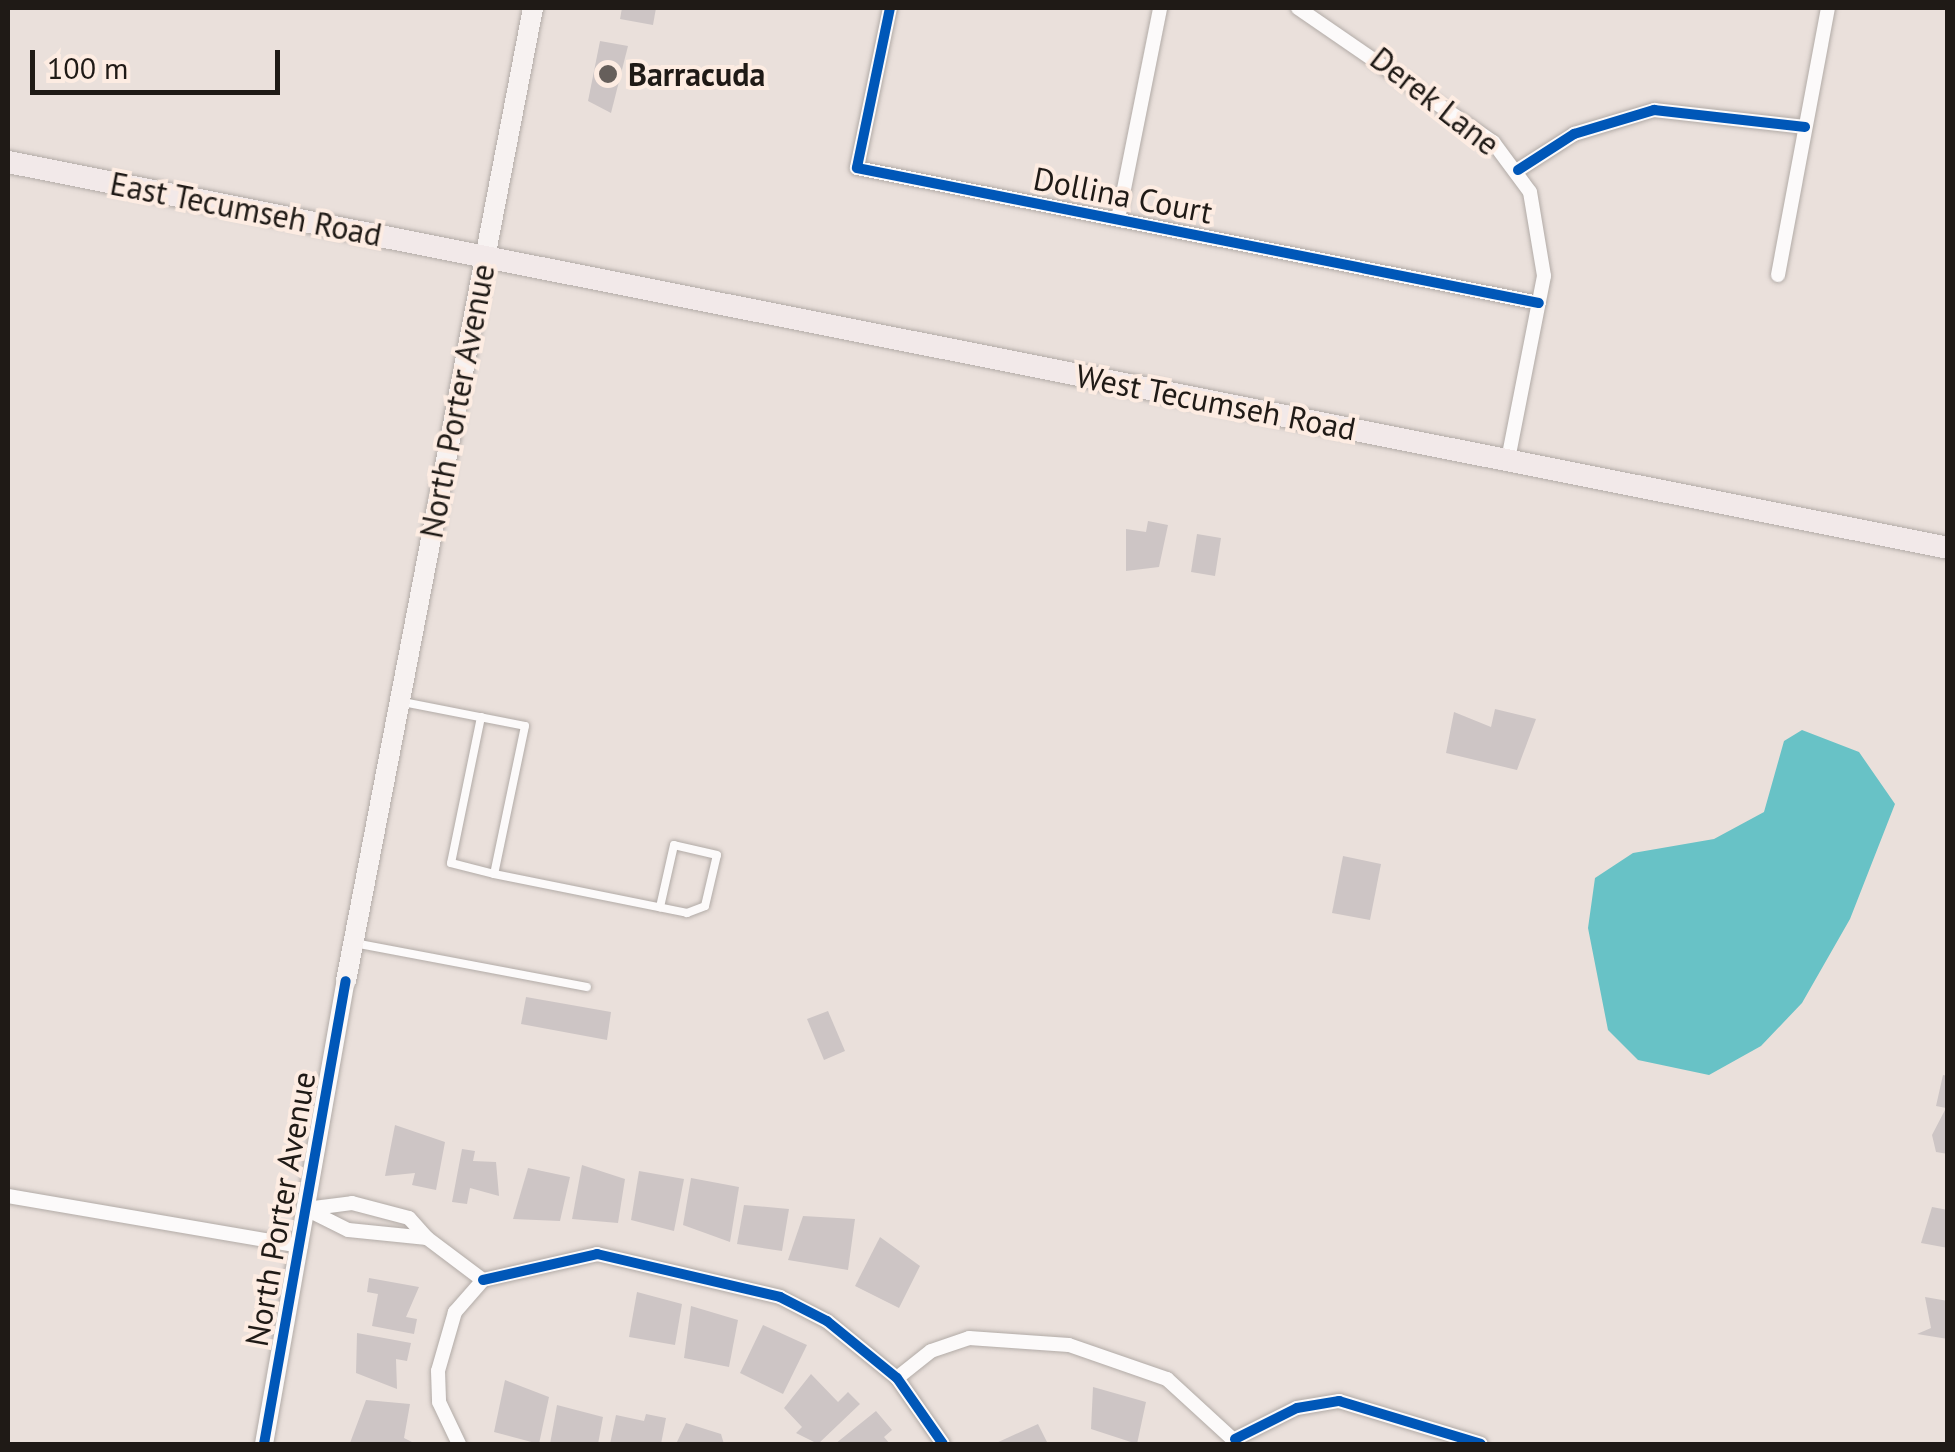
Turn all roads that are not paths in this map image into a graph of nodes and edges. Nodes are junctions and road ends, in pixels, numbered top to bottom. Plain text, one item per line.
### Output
1 (533, 8) edge
2 (890, 8) edge
3 (1160, 8) edge
4 (1298, 8) edge
5 (1828, 8) edge
6 (1805, 127) junction
7 (8, 162) edge
8 (1518, 170) junction
9 (1118, 219) junction
10 (484, 256) junction
11 (1778, 275) dead end
12 (1539, 303) junction
13 (1508, 460) junction
14 (1948, 548) edge
15 (399, 701) junction
16 (481, 717) junction
17 (494, 874) junction
18 (660, 907) junction
19 (354, 942) junction
20 (346, 981) joint
21 (586, 987) dead end
22 (8, 1196) edge
23 (306, 1208) junction
24 (427, 1238) junction
25 (301, 1246) junction
26 (483, 1280) junction
27 (897, 1378) junction
28 (1236, 1442) edge
29 (264, 1444) edge
30 (459, 1444) edge
31 (943, 1444) edge
32 (1481, 1444) edge

1 - 10 main road, North Porter Avenue
2 - 9 street, Dollina Court
3 - 9 street
4 - 8 street, Derek Lane
5 - 6 street
6 - 8 street
6 - 11 street
7 - 10 main road, East Tecumseh Road
8 - 12 street, Derek Lane
9 - 12 street, Dollina Court
10 - 13 main road, West Tecumseh Road
10 - 15 main road, North Porter Avenue
12 - 13 street, Derek Lane
13 - 14 main road, West Tecumseh Road
15 - 16 lane
15 - 19 main road, North Porter Avenue
16 - 17 lane
16 - 17 lane
17 - 18 lane
18 - 18 lane
19 - 20 main road, North Porter Avenue
19 - 21 lane
20 - 23 street, North Porter Avenue
22 - 25 street
23 - 24 street
23 - 24 street
23 - 25 street, North Porter Avenue
24 - 26 street
25 - 29 street, North Porter Avenue
26 - 27 street
26 - 30 street
27 - 28 street
27 - 31 street
28 - 32 street

